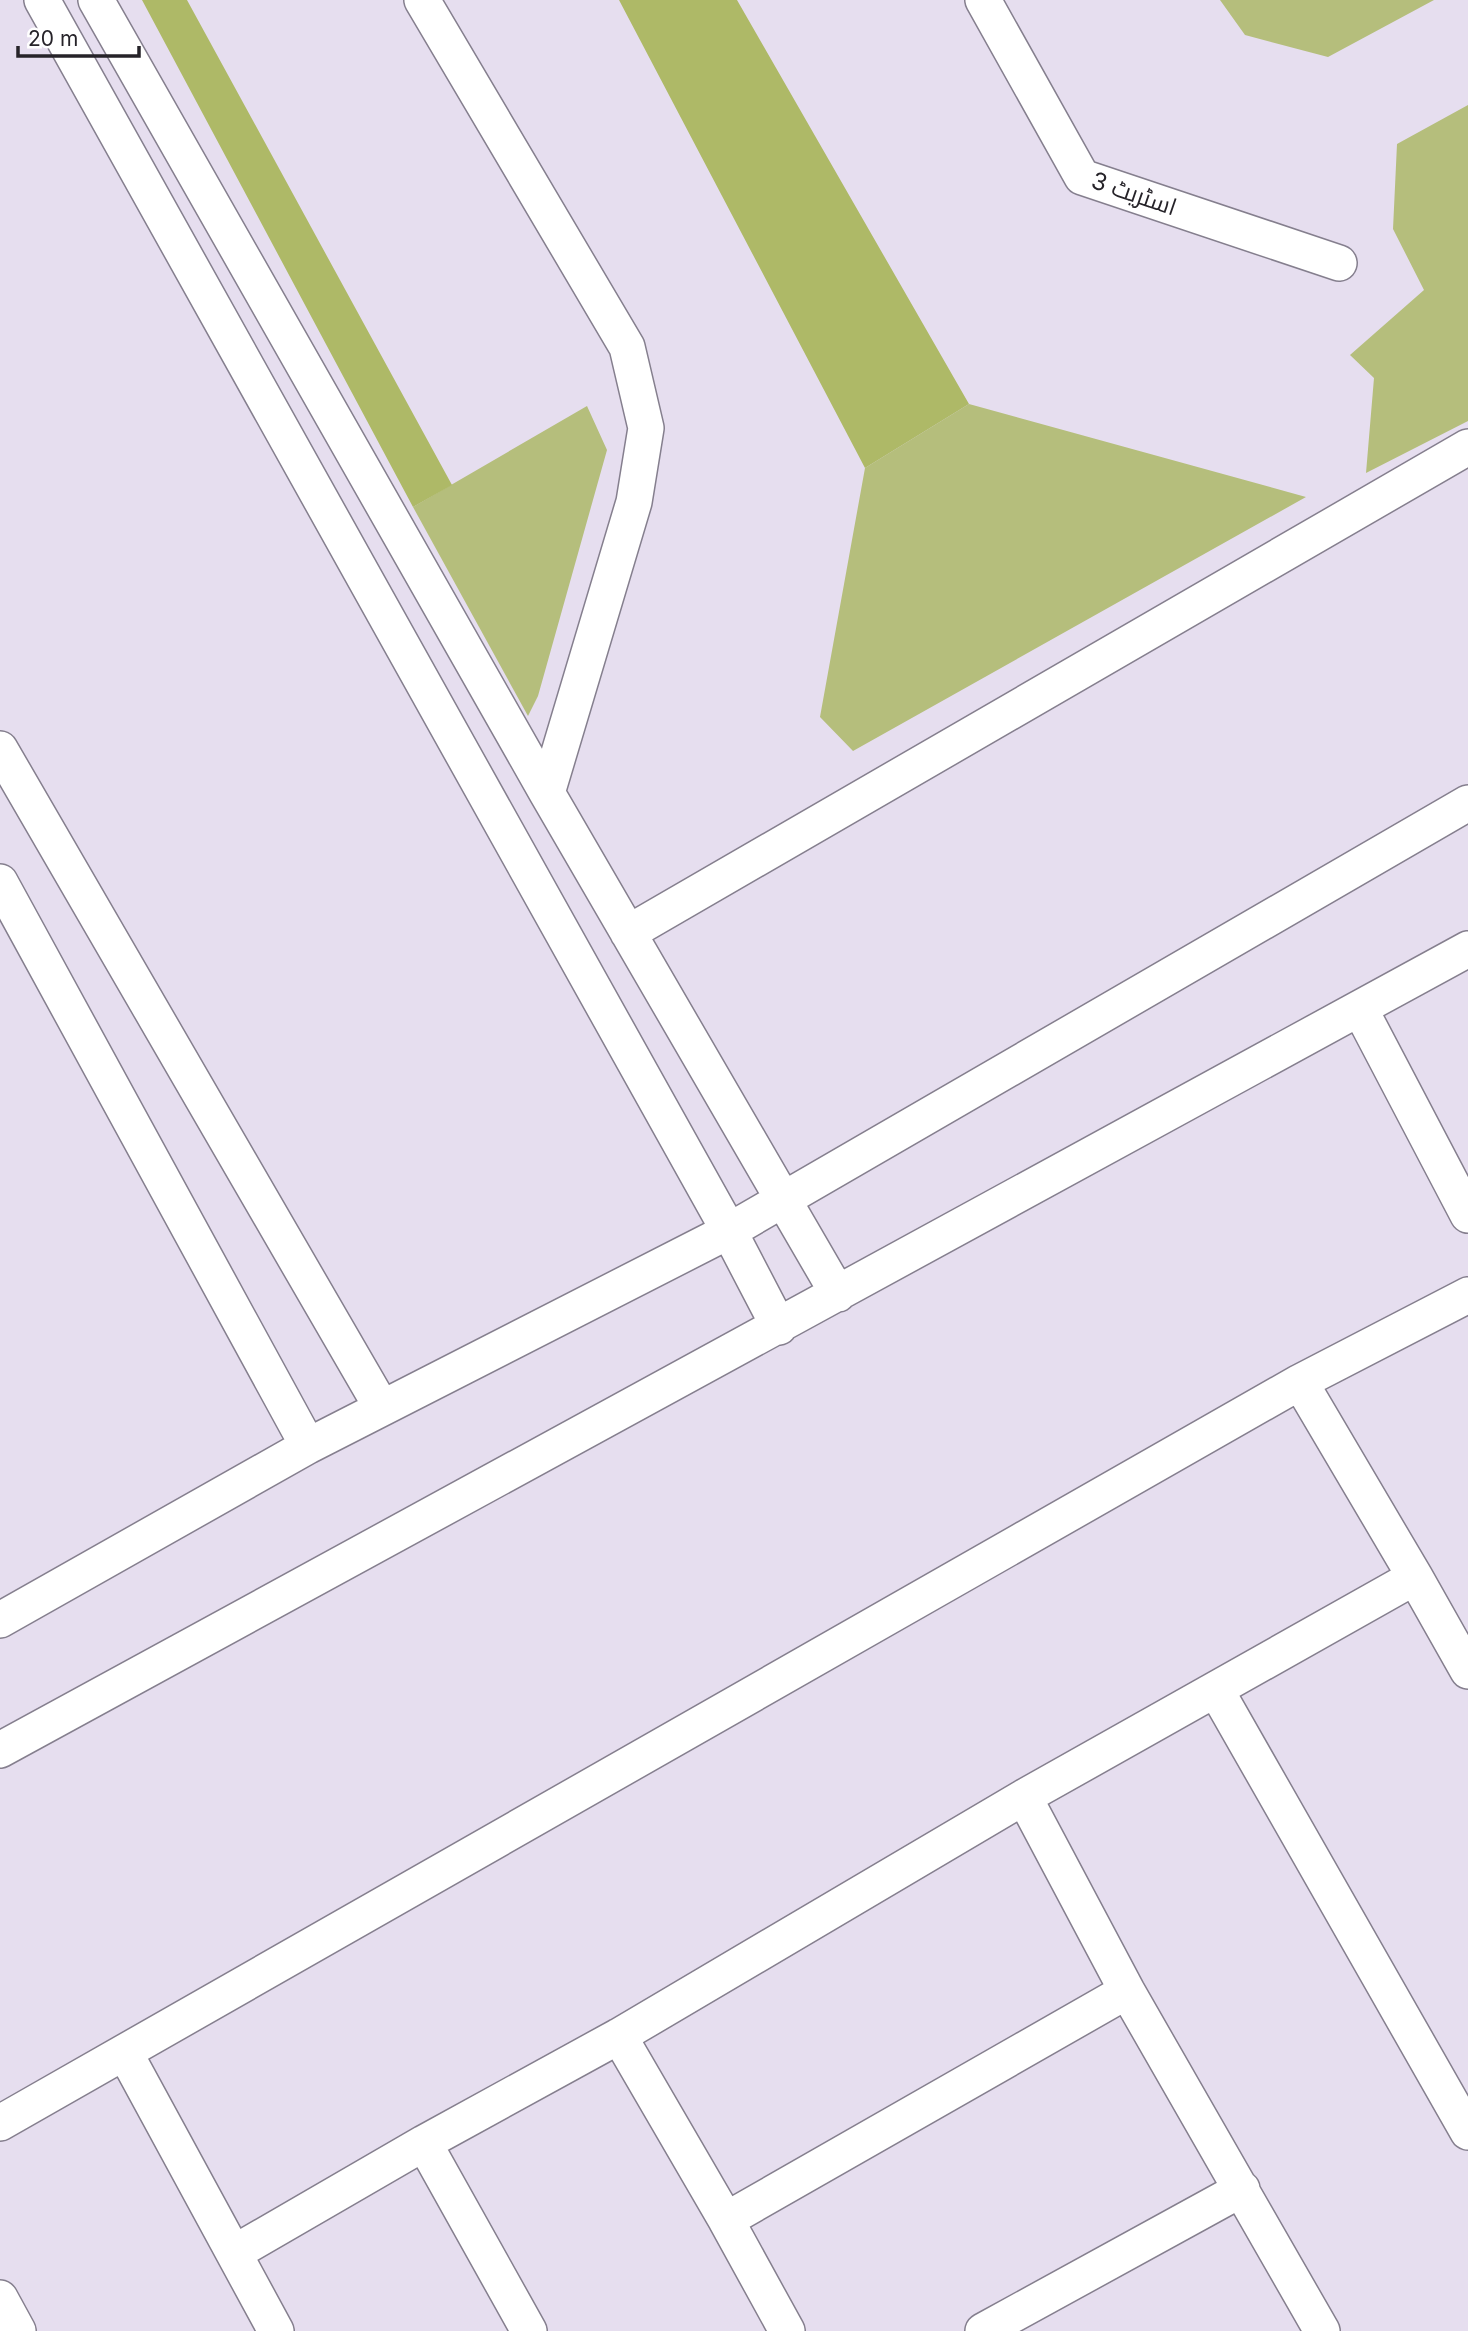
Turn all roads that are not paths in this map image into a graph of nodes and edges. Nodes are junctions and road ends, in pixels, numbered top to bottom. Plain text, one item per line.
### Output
1 (42, 0) edge
2 (96, 0) edge
3 (422, 0) edge
4 (983, 0) edge
5 (1339, 263) dead end
6 (1468, 447) edge
7 (0, 749) edge
8 (547, 793) junction
9 (1468, 803) edge
10 (0, 882) edge
11 (628, 933) junction
12 (1468, 949) edge
13 (1360, 1009) junction
14 (784, 1200) junction
15 (1468, 1215) edge
16 (729, 1231) junction
17 (838, 1294) junction
18 (1468, 1295) edge
19 (779, 1327) junction
20 (1300, 1382) junction
21 (382, 1408) junction
22 (308, 1446) junction
23 (1415, 1577) junction
24 (0, 1620) edge
25 (1468, 1671) edge
26 (1216, 1690) junction
27 (0, 1751) edge
28 (1024, 1797) junction
29 (1126, 1992) junction
30 (619, 2036) junction
31 (125, 2053) junction
32 (0, 2123) edge
33 (1468, 2132) edge
34 (424, 2143) junction
35 (1242, 2189) junction
36 (726, 2220) junction
37 (234, 2253) junction
38 (0, 2298) edge
39 (18, 2331) edge
40 (276, 2331) edge
41 (529, 2331) edge
42 (787, 2331) edge
43 (984, 2331) edge
44 (1322, 2331) edge

1 - 16 street
2 - 8 street
3 - 8 street
4 - 5 street, اسٹریٹ 3
6 - 11 street
7 - 21 street
8 - 11 street
9 - 14 street
10 - 22 street
11 - 14 street
12 - 13 street
13 - 15 street
13 - 17 street
14 - 16 street
14 - 17 street
16 - 19 street
16 - 21 street
17 - 19 street
18 - 20 street
19 - 27 street
20 - 23 street
20 - 31 street
21 - 22 street
22 - 24 street
23 - 25 street
23 - 26 street
26 - 28 street
26 - 33 street
28 - 29 street
28 - 30 street
29 - 35 street
29 - 36 street
30 - 34 street
30 - 36 street
31 - 32 street
31 - 37 street
34 - 37 street
34 - 41 street
35 - 43 street
35 - 44 street
36 - 42 street
37 - 40 street
38 - 39 street

